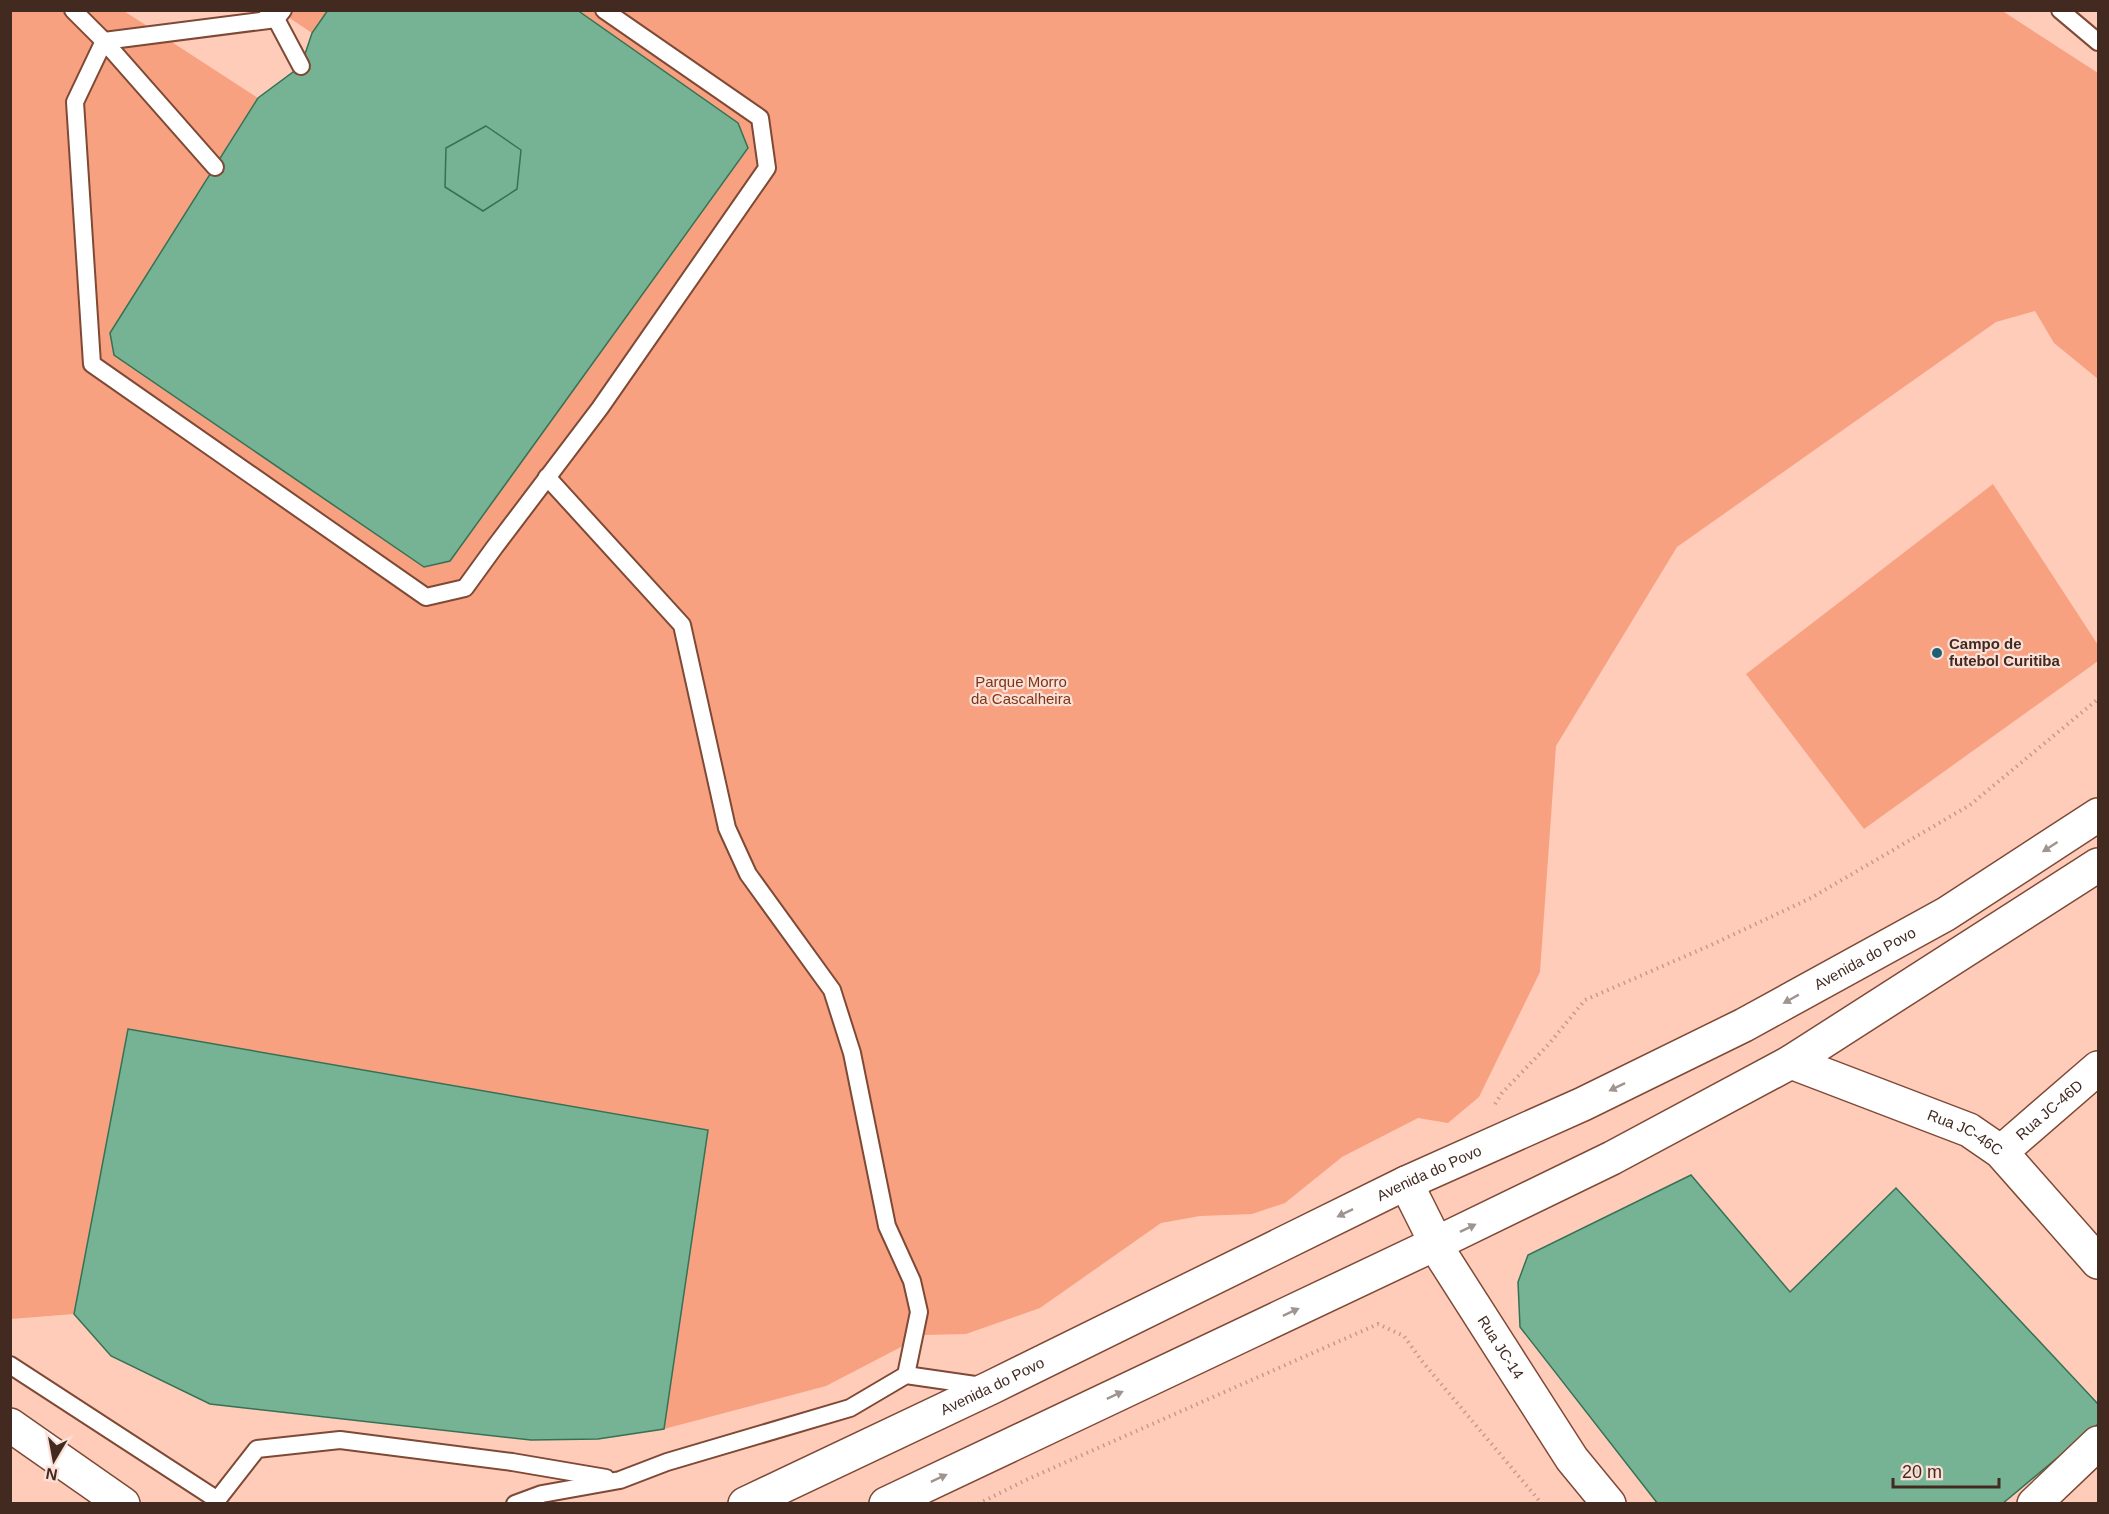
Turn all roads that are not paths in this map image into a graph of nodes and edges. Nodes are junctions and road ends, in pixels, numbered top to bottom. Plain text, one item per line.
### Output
1 (73, 10) edge
2 (604, 10) edge
3 (2060, 10) edge
4 (274, 13) edge
5 (104, 41) junction
6 (2098, 42) edge
7 (301, 66) dead end
8 (215, 167) dead end
9 (548, 477) junction
10 (2098, 815) edge
11 (2098, 865) edge
12 (1791, 1062) junction
13 (2098, 1068) edge
14 (2001, 1152) junction
15 (1406, 1184) junction
16 (1437, 1243) junction
17 (2098, 1262) edge
18 (10, 1365) edge
19 (906, 1375) junction
20 (992, 1387) junction
21 (10, 1425) edge
22 (2098, 1443) edge
23 (620, 1480) junction
24 (215, 1501) edge
25 (123, 1503) edge
26 (515, 1503) edge
27 (745, 1503) edge
28 (886, 1503) edge
29 (1610, 1503) edge
30 (2034, 1503) edge

1 - 5 lane
2 - 9 lane
3 - 6 lane
4 - 5 lane
4 - 7 lane
5 - 8 lane
5 - 9 lane
9 - 19 lane
10 -> 15 main road, Avenida do Povo
11 - 12 main road
12 - 14 main road, Rua JC-46C
16 -> 12 main road
13 - 14 main road, Rua JC-46D
14 - 17 main road, Rua JC-46C
15 - 16 main road, Rua JC-14
15 -> 20 main road, Avenida do Povo
28 -> 16 main road
16 - 29 main road, Rua JC-14
18 - 24 lane
19 - 20 lane
19 - 23 lane
20 - 27 main road, Avenida do Povo
21 - 25 main road
22 - 30 main road
23 - 24 lane
23 - 26 lane

